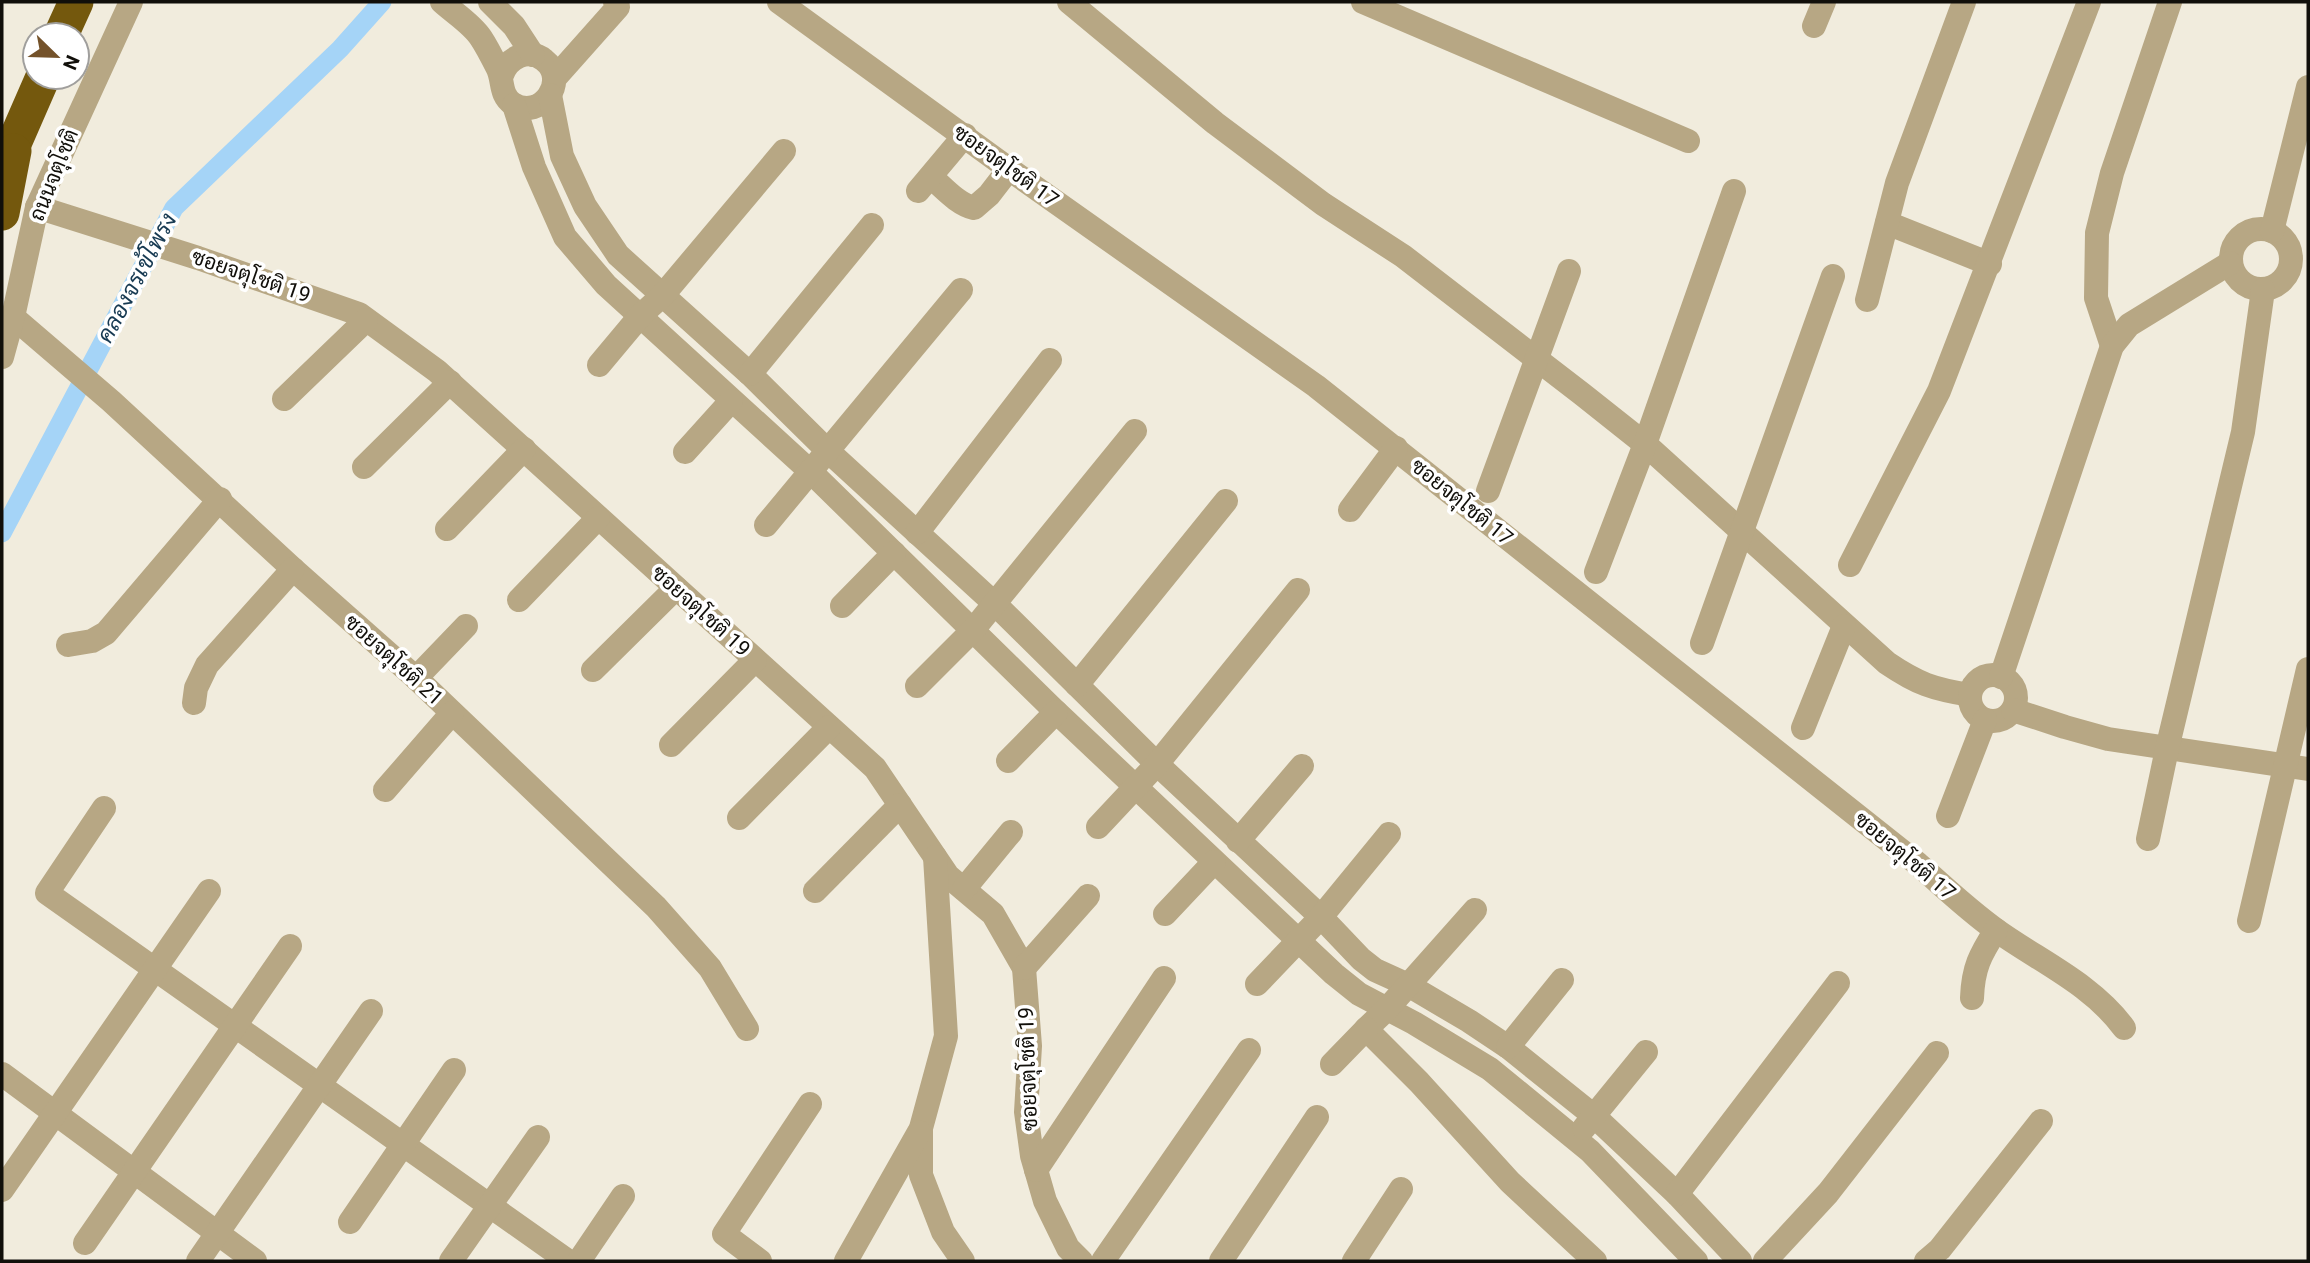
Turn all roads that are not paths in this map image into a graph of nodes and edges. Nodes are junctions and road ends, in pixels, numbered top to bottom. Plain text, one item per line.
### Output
1 (76, 2) edge
2 (131, 2) edge
3 (442, 2) edge
4 (490, 2) edge
5 (605, 2) edge
6 (615, 2) edge
7 (779, 2) edge
8 (1069, 2) edge
9 (1363, 2) edge
10 (1824, 2) edge
11 (1964, 2) edge
12 (2089, 2) edge
13 (2170, 2) edge
14 (67, 21) edge
15 (1814, 26) dead end
16 (546, 73) junction
17 (502, 75) junction
18 (2308, 87) edge
19 (37, 91) edge
20 (514, 104) junction
21 (965, 135) junction
22 (17, 137) junction
23 (1688, 141) dead end
24 (784, 151) dead end
25 (1009, 169) junction
26 (2, 172) edge
27 (1734, 191) dead end
28 (37, 207) junction
29 (2, 214) edge
30 (1887, 223) junction
31 (872, 225) dead end
32 (2272, 230) junction
33 (2300, 262) edge
34 (2230, 263) junction
35 (1990, 264) junction
36 (1569, 271) dead end
37 (1833, 276) dead end
38 (961, 290) dead end
39 (2263, 290) junction
40 (663, 295) junction
41 (1867, 300) dead end
42 (640, 316) junction
43 (13, 317) junction
44 (366, 320) junction
45 (2112, 345) junction
46 (2, 357) edge
47 (1050, 360) dead end
48 (1538, 360) junction
49 (599, 365) dead end
50 (750, 374) junction
51 (450, 383) junction
52 (284, 399) dead end
53 (731, 401) junction
54 (1135, 431) dead end
55 (1644, 444) junction
56 (1396, 448) junction
57 (524, 449) junction
58 (828, 451) junction
59 (685, 452) dead end
60 (364, 467) dead end
61 (811, 472) junction
62 (1488, 491) dead end
63 (220, 499) junction
64 (1226, 501) dead end
65 (1350, 510) dead end
66 (598, 518) junction
67 (766, 525) dead end
68 (447, 529) dead end
69 (1742, 531) junction
70 (917, 533) junction
71 (894, 554) junction
72 (1850, 565) dead end
73 (293, 569) junction
74 (1596, 572) dead end
75 (676, 588) junction
76 (1298, 590) dead end
77 (519, 600) dead end
78 (995, 604) junction
79 (842, 606) dead end
80 (466, 626) dead end
81 (1844, 626) junction
82 (973, 630) junction
83 (1702, 643) dead end
84 (68, 645) dead end
85 (755, 660) junction
86 (2308, 669) edge
87 (593, 670) dead end
88 (2001, 677) junction
89 (416, 678) junction
90 (1077, 685) junction
91 (917, 686) dead end
92 (1970, 695) junction
93 (194, 704) dead end
94 (2013, 710) junction
95 (1056, 712) junction
96 (452, 713) junction
97 (1985, 720) junction
98 (829, 727) junction
99 (1803, 728) dead end
100 (671, 745) dead end
101 (2167, 749) junction
102 (1008, 761) dead end
103 (1157, 764) junction
104 (1302, 766) dead end
105 (2297, 767) edge
106 (1136, 787) junction
107 (384, 790) dead end
108 (900, 805) junction
109 (104, 808) dead end
110 (1948, 816) dead end
111 (739, 818) dead end
112 (1098, 827) dead end
113 (1012, 832) dead end
114 (1389, 834) dead end
115 (2148, 839) dead end
116 (1238, 841) junction
117 (935, 857) junction
118 (1214, 862) junction
119 (964, 889) junction
120 (209, 891) dead end
121 (815, 891) dead end
122 (1088, 897) dead end
123 (1475, 910) dead end
124 (1165, 914) dead end
125 (1321, 917) junction
126 (2249, 921) dead end
127 (1996, 930) junction
128 (1299, 940) junction
129 (290, 946) dead end
130 (1024, 968) junction
131 (155, 970) junction
132 (1164, 978) dead end
133 (1562, 980) dead end
134 (1838, 983) dead end
135 (1257, 984) dead end
136 (1408, 985) junction
137 (1972, 998) dead end
138 (1387, 1009) junction
139 (371, 1011) dead end
140 (235, 1026) junction
141 (2124, 1028) dead end
142 (747, 1029) dead end
143 (1366, 1029) junction
144 (1508, 1046) junction
145 (1249, 1050) dead end
146 (1646, 1052) dead end
147 (1937, 1053) dead end
148 (1332, 1064) dead end
149 (454, 1070) dead end
150 (2, 1073) edge
151 (319, 1086) junction
152 (810, 1104) dead end
153 (55, 1113) junction
154 (1317, 1116) dead end
155 (1594, 1116) junction
156 (2041, 1121) dead end
157 (921, 1128) junction
158 (538, 1137) dead end
159 (1574, 1139) junction
160 (403, 1145) junction
161 (1036, 1170) junction
162 (134, 1172) junction
163 (1401, 1189) dead end
164 (2, 1190) edge
165 (1677, 1194) junction
166 (623, 1196) dead end
167 (489, 1206) junction
168 (350, 1222) dead end
169 (217, 1233) junction
170 (85, 1243) dead end
171 (732, 1253) edge
172 (198, 1261) edge
173 (255, 1261) edge
174 (450, 1261) edge
175 (568, 1261) edge
176 (579, 1261) edge
177 (760, 1261) edge
178 (845, 1261) edge
179 (963, 1261) edge
180 (1081, 1261) edge
181 (1103, 1261) edge
182 (1221, 1261) edge
183 (1354, 1261) edge
184 (1595, 1261) edge
185 (1696, 1261) edge
186 (1740, 1261) edge
187 (1765, 1261) edge
188 (1926, 1261) edge

1 - 14 highway
2 - 28 street, ถนนจตุโชติ
3 - 17 street
4 - 16 street
5 - 16 street
6 - 16 street
7 - 21 street, ซอยจตุโชติ 17
8 - 48 street
9 - 23 street
10 - 15 street
11 - 30 street
12 - 35 street
13 - 45 street
16 - 17 street
16 - 20 street
16 - 40 street
17 - 20 street
18 - 32 street
19 - 22 highway
20 - 42 street
21 - 25 street, ซอยจตุโชติ 17
21 - 25 street
22 - 26 highway
22 - 29 highway
24 - 40 street
25 - 56 street, ซอยจตุโชติ 17
27 - 55 street
28 - 43 street, ถนนจตุโชติ
28 - 44 street, ซอยจตุโชติ 19
30 - 35 street
30 - 41 street
31 - 50 street
32 - 33 street
32 - 34 street
33 - 39 street
34 - 39 street
34 - 45 street
35 - 72 street
36 - 48 street
37 - 69 street
38 - 58 street
39 - 101 street
40 - 42 street
40 - 50 street
42 - 49 street
42 - 53 street
43 - 46 street, ถนนจตุโชติ
43 - 63 street, ซอยจตุโชติ 21
44 - 51 street, ซอยจตุโชติ 19
44 - 52 street
45 - 88 street
47 - 70 street
48 - 55 street
48 - 62 street
50 - 58 street
51 - 57 street, ซอยจตุโชติ 19
51 - 60 street
53 - 59 street
53 - 61 street
54 - 78 street
55 - 69 street
55 - 74 street
56 - 65 street
56 - 127 street, ซอยจตุโชติ 17
57 - 66 street, ซอยจตุโชติ 19
57 - 68 street
58 - 61 street
58 - 70 street
61 - 67 street
61 - 71 street
63 - 73 street, ซอยจตุโชติ 21
63 - 84 street
64 - 90 street
66 - 75 street, ซอยจตุโชติ 19
66 - 77 street
69 - 81 street
69 - 83 street
70 - 78 street
71 - 79 street
71 - 82 street
73 - 89 street, ซอยจตุโชติ 21
73 - 93 street
75 - 85 street, ซอยจตุโชติ 19
75 - 87 street
76 - 103 street
78 - 82 street
78 - 90 street
80 - 89 street
81 - 92 street
81 - 99 street
82 - 91 street
82 - 95 street
85 - 98 street, ซอยจตุโชติ 19
85 - 100 street
86 - 105 street
88 - 92 street
88 - 94 street
89 - 96 street, ซอยจตุโชติ 21
90 - 103 street
92 - 97 street
94 - 97 street
94 - 101 street
95 - 102 street
95 - 106 street
96 - 107 street
96 - 142 street, ซอยจตุโชติ 21
97 - 110 street
98 - 108 street, ซอยจตุโชติ 19
98 - 111 street
101 - 105 street
101 - 115 street
103 - 106 street
103 - 116 street
104 - 116 street
105 - 126 street
106 - 112 street
106 - 118 street
108 - 117 street, ซอยจตุโชติ 19
108 - 121 street
109 - 131 street
113 - 119 street
114 - 125 street
116 - 125 street
117 - 119 street, ซอยจตุโชติ 19
117 - 157 street
118 - 124 street
118 - 128 street
119 - 130 street, ซอยจตุโชติ 19
120 - 131 street
122 - 130 street
123 - 136 street
125 - 128 street
125 - 136 street
127 - 137 street
127 - 141 street, ซอยจตุโชติ 17
128 - 135 street
128 - 138 street
129 - 140 street
130 - 161 street, ซอยจตุโชติ 19
131 - 140 street
131 - 153 street
132 - 161 street
133 - 144 street
134 - 165 street
136 - 138 street
136 - 144 street
138 - 143 street
138 - 159 street
139 - 151 street
140 - 151 street
140 - 162 street
143 - 148 street
143 - 184 street
144 - 155 street
145 - 181 street
146 - 155 street
147 - 187 street
149 - 160 street
150 - 153 street
151 - 160 street
151 - 169 street
152 - 171 street
153 - 162 street
153 - 164 street
154 - 182 street
155 - 159 street
155 - 165 street
156 - 188 street
157 - 178 street
157 - 179 street
158 - 167 street
159 - 185 street
160 - 167 street
160 - 168 street
161 - 180 street, ซอยจตุโชติ 19
162 - 169 street
162 - 170 street
163 - 183 street
165 - 186 street
166 - 176 street
167 - 174 street
167 - 175 street
169 - 172 street
169 - 173 street
171 - 177 street

